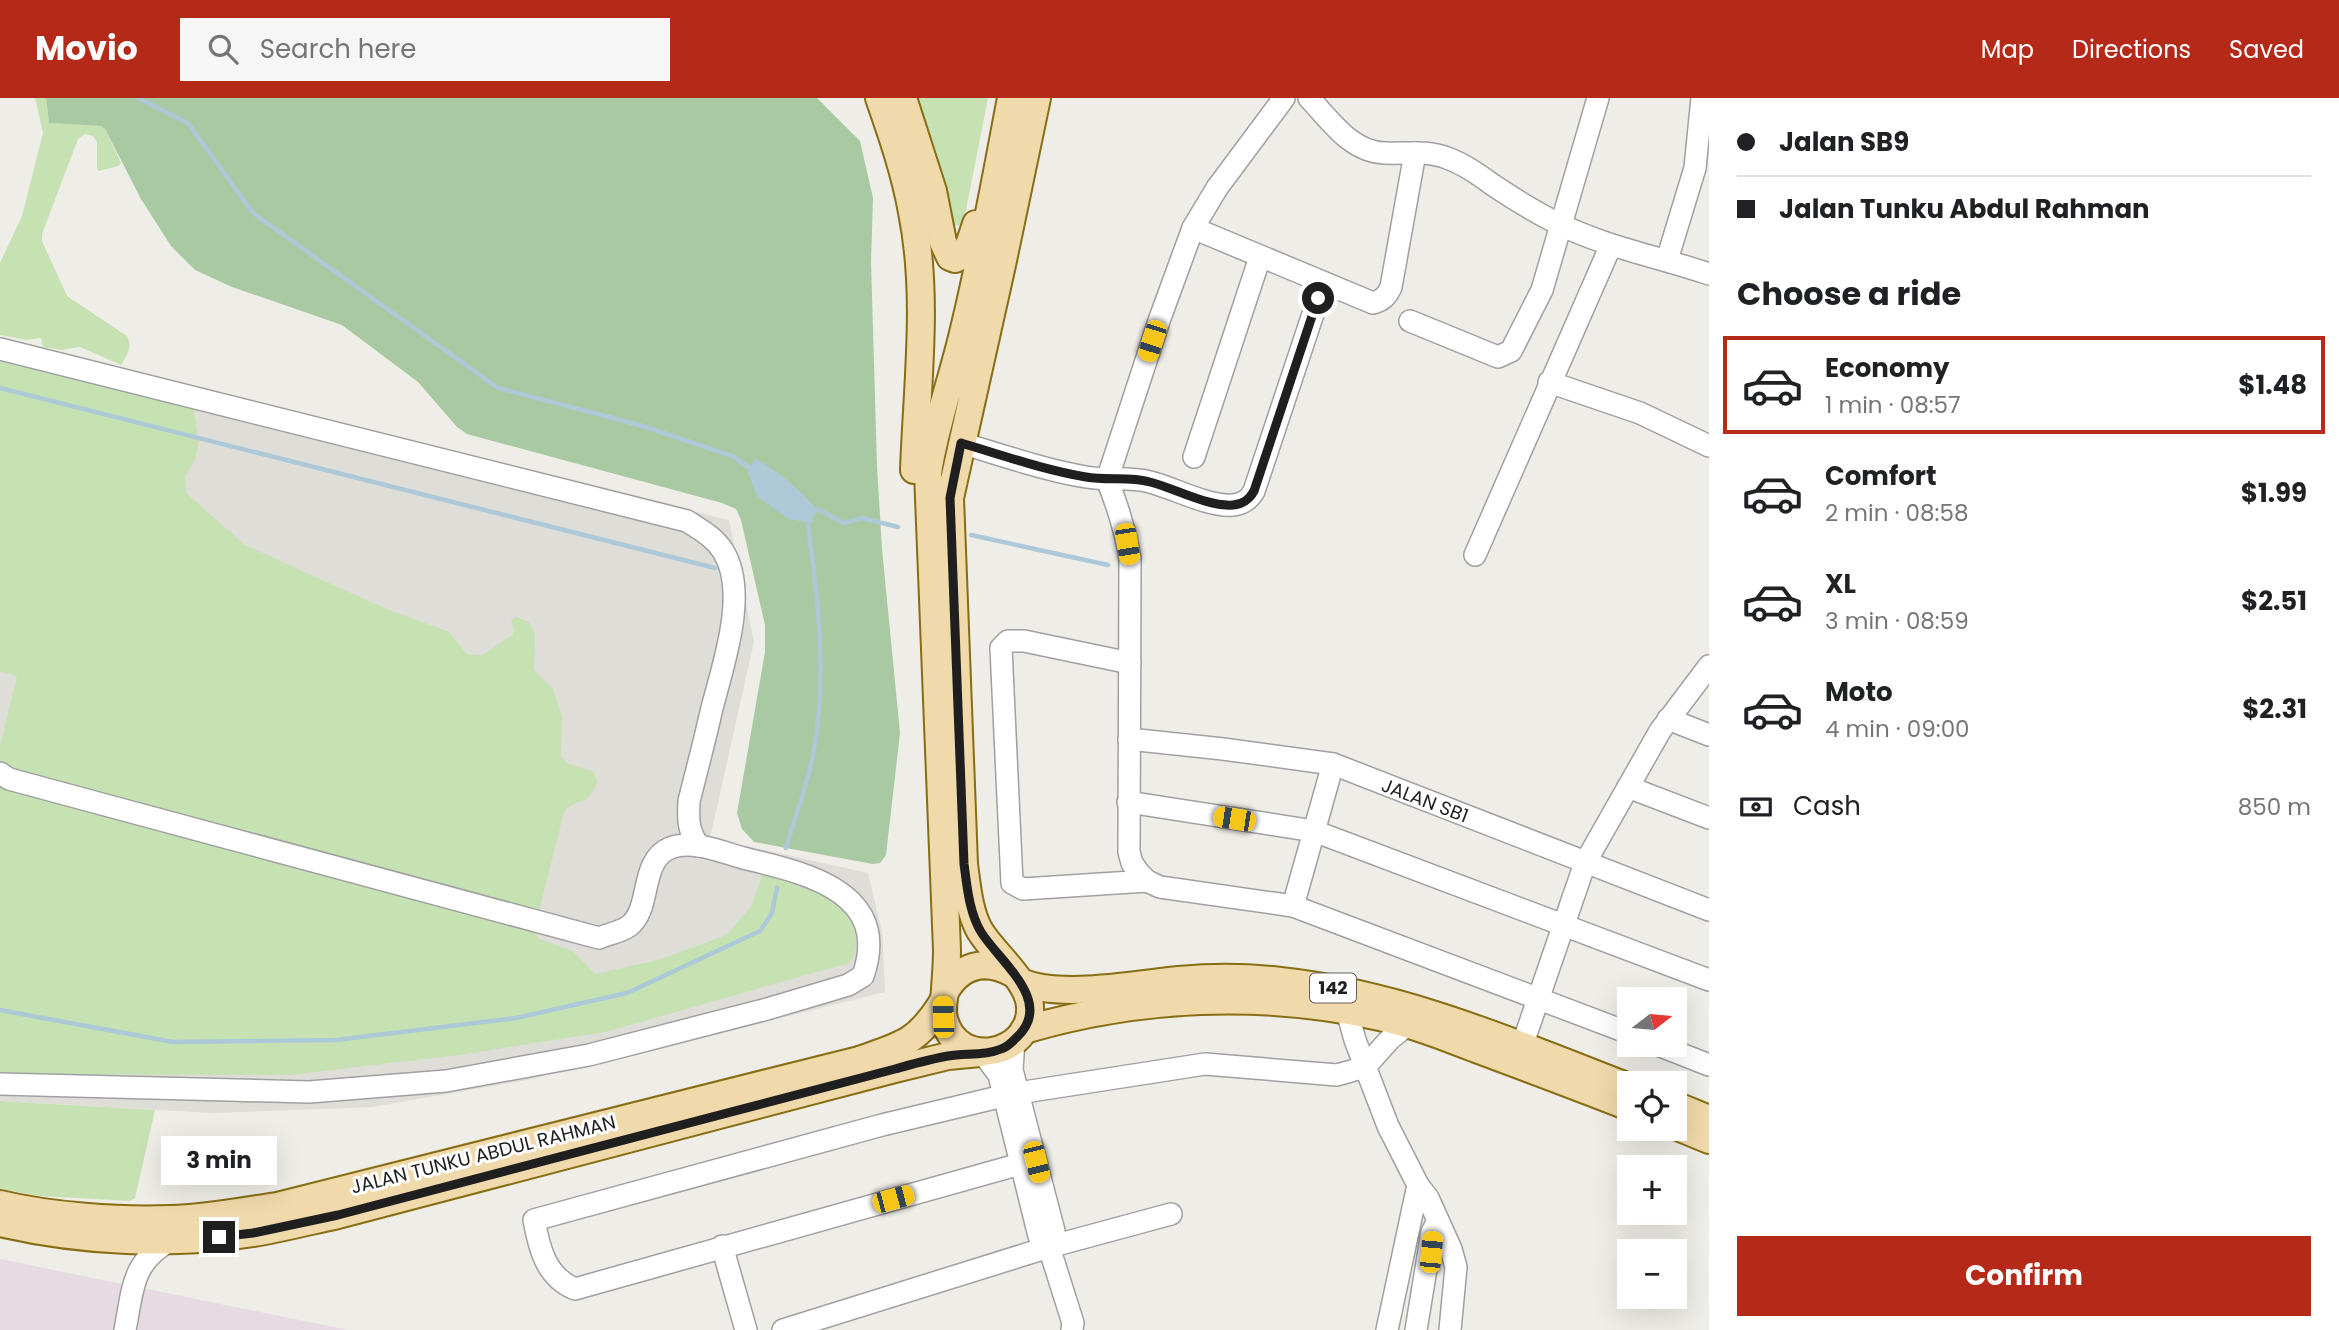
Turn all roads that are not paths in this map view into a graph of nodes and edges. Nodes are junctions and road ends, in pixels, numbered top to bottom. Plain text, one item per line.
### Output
1 (879, 98) edge
2 (903, 98) edge
3 (1001, 98) edge
4 (1011, 98) edge
5 (1037, 98) edge
6 (1284, 98) edge
7 (1309, 98) edge
8 (1598, 98) edge
9 (1702, 98) edge
10 (1415, 153) junction
11 (1561, 225) junction
12 (1193, 228) junction
13 (1611, 245) junction
14 (1260, 257) junction
15 (1667, 260) junction
16 (1709, 274) edge
17 (1323, 284) junction
18 (1410, 321) dead end
19 (0, 349) edge
20 (1549, 382) junction
21 (961, 443) junction
22 (1709, 446) edge
23 (1194, 457) dead end
24 (1107, 480) junction
25 (1475, 555) dead end
26 (1130, 663) junction
27 (1709, 666) edge
28 (936, 698) junction
29 (1668, 719) junction
30 (1709, 735) edge
31 (1129, 739) junction
32 (1333, 764) junction
33 (0, 774) edge
34 (1628, 787) junction
35 (1128, 802) junction
36 (1709, 818) edge
37 (1314, 831) junction
38 (699, 846) junction
39 (1585, 863) junction
40 (1147, 881) junction
41 (1293, 906) junction
42 (1709, 910) edge
43 (1563, 924) junction
44 (1016, 977) junction
45 (1709, 980) edge
46 (944, 998) junction
47 (1538, 998) junction
48 (1347, 1011) junction
49 (1406, 1026) junction
50 (1617, 1029) edge
51 (1019, 1035) junction
52 (1522, 1046) junction
53 (982, 1052) junction
54 (1687, 1056) edge
55 (1709, 1065) edge
56 (1365, 1067) junction
57 (1617, 1082) edge
58 (0, 1084) edge
59 (1011, 1094) junction
60 (1617, 1102) edge
61 (1687, 1110) edge
62 (1709, 1119) edge
63 (1687, 1131) edge
64 (1709, 1140) edge
65 (1020, 1164) junction
66 (1418, 1185) junction
67 (0, 1204) edge
68 (1171, 1214) dead end
69 (1438, 1221) junction
70 (0, 1223) edge
71 (110, 1239) junction
72 (170, 1240) junction
73 (722, 1247) junction
74 (1049, 1247) junction
75 (136, 1273) junction
76 (128, 1329) edge
77 (746, 1330) edge
78 (783, 1330) edge
79 (1072, 1330) edge
80 (1387, 1330) edge
81 (1416, 1330) edge
82 (1450, 1330) edge

1 - 28 main road
2 - 3 main road
4 - 28 main road
5 - 21 main road
6 - 12 street
7 - 10 street
8 - 11 street
9 - 15 street
10 - 11 street
10 - 17 street
11 - 13 street
11 - 18 street
12 - 14 street
12 - 24 street
13 - 15 street
13 - 20 street
14 - 17 street
14 - 23 street
15 - 16 street
17 - 24 street
19 - 38 street
20 - 22 street
20 - 25 street
21 - 24 street
21 - 44 main road
24 - 26 street
26 - 31 street
26 - 40 street
27 - 29 street
28 - 46 main road
29 - 30 street
29 - 34 street
31 - 32 street, JALAN SB1
31 - 35 street
32 - 37 street
32 - 39 street, JALAN SB1
33 - 38 street
34 - 36 street
34 - 39 street
35 - 37 street
35 - 40 street
37 - 41 street
37 - 43 street
38 - 58 street
39 - 42 street, JALAN SB1
39 - 43 street
40 - 41 street
41 - 47 street
43 - 45 street
43 - 47 street
44 - 46 main road, 142
44 - 51 main road
44 - 52 main road, 142
46 - 53 main road
46 - 67 main road, JALAN TUNKU ABDUL RAHMAN / 142
47 - 50 street
47 - 52 street
48 - 49 main road, 142
48 - 51 main road, 142
48 - 56 street
49 - 56 street
49 - 60 main road, 142
51 - 53 main road, 142
51 - 59 street
52 - 57 main road, 142
53 - 59 street
53 - 72 main road, JALAN TUNKU ABDUL RAHMAN / 142
54 - 55 street
56 - 59 street
56 - 66 street
59 - 65 street
59 - 73 street
59 - 74 street
61 - 62 main road
63 - 64 main road
65 - 73 street
65 - 74 street
66 - 69 street
66 - 80 street
68 - 74 street
69 - 81 street
69 - 82 street
70 - 71 main road, JALAN TUNKU ABDUL RAHMAN / 142
71 - 72 main road, JALAN TUNKU ABDUL RAHMAN / 142
71 - 75 street
72 - 75 street
73 - 77 street
74 - 78 street
74 - 79 street
75 - 76 street

